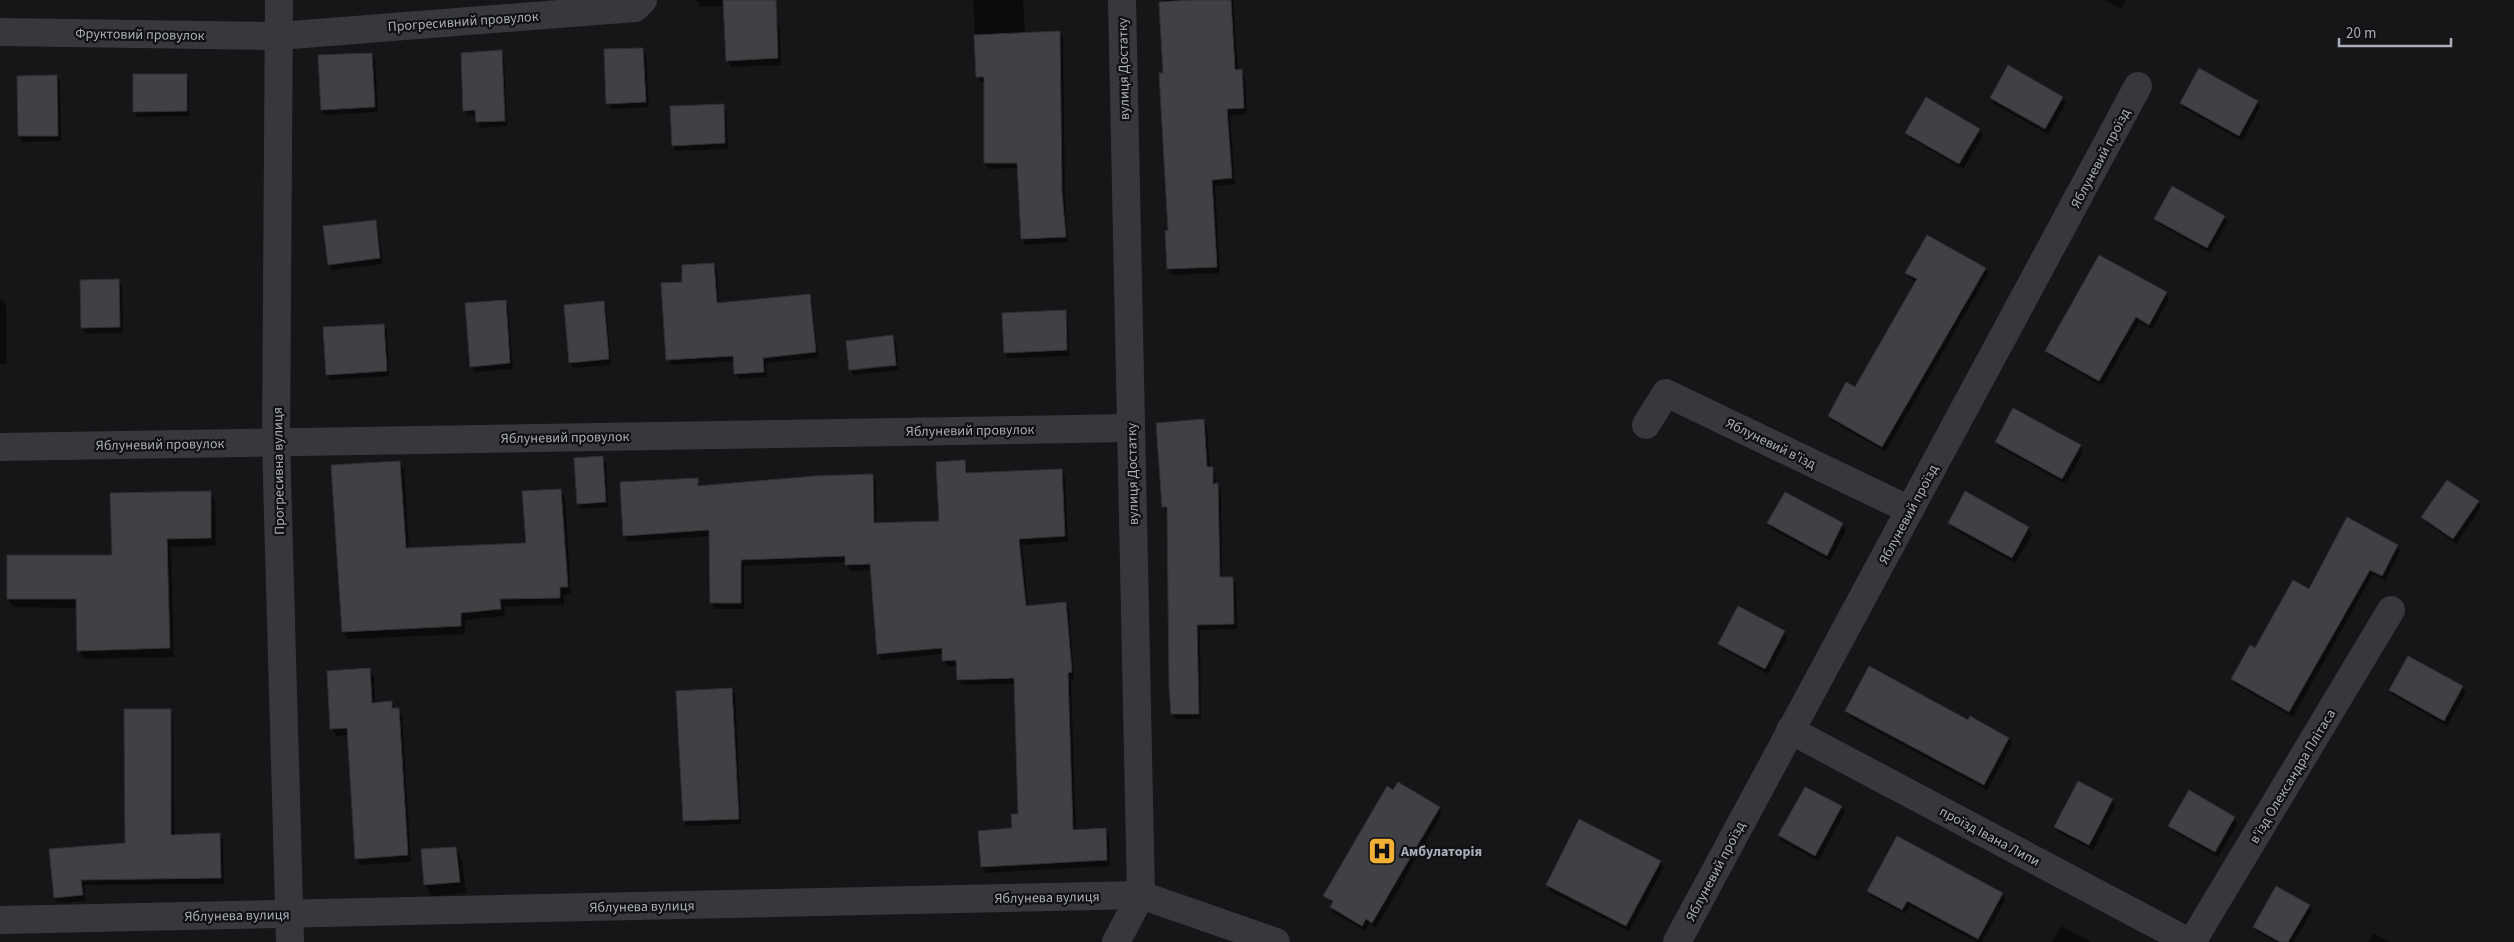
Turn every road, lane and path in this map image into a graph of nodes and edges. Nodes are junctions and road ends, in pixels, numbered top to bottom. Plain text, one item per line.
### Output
1 (279, 0) edge
2 (642, 0) edge
3 (1122, 0) edge
4 (0, 32) edge
5 (279, 36) junction
6 (2138, 86) dead end
7 (1646, 425) dead end
8 (1131, 428) junction
9 (276, 442) junction
10 (0, 447) edge
11 (1910, 510) junction
12 (2391, 610) dead end
13 (1790, 730) junction
14 (1141, 895) junction
15 (290, 913) junction
16 (0, 920) edge
17 (290, 942) edge
18 (1116, 942) edge
19 (1276, 942) edge
20 (1677, 942) edge
21 (2191, 942) edge

1 - 5 street, Прогресивна вулиця
2 - 5 street, Прогресивний провулок
3 - 8 street, вулиця Достатку
4 - 5 street, Фруктовий провулок
5 - 9 street, Прогресивна вулиця
6 - 11 street, Яблуневий проїзд
7 - 11 street, Яблуневий в'їзд
8 - 9 street, Яблуневий провулок
8 - 14 street, вулиця Достатку
9 - 10 street, Яблуневий провулок
9 - 15 street, Прогресивна вулиця
11 - 13 street, Яблуневий проїзд
12 - 21 street, в'їзд Олександра Плітаса
13 - 20 street, Яблуневий проїзд
13 - 21 street, проїзд Івана Липи
14 - 15 street, Яблунева вулиця
14 - 18 street, вулиця Достатку
14 - 19 street, Яблунева вулиця
15 - 16 street, Яблунева вулиця
15 - 17 street, Прогресивна вулиця

